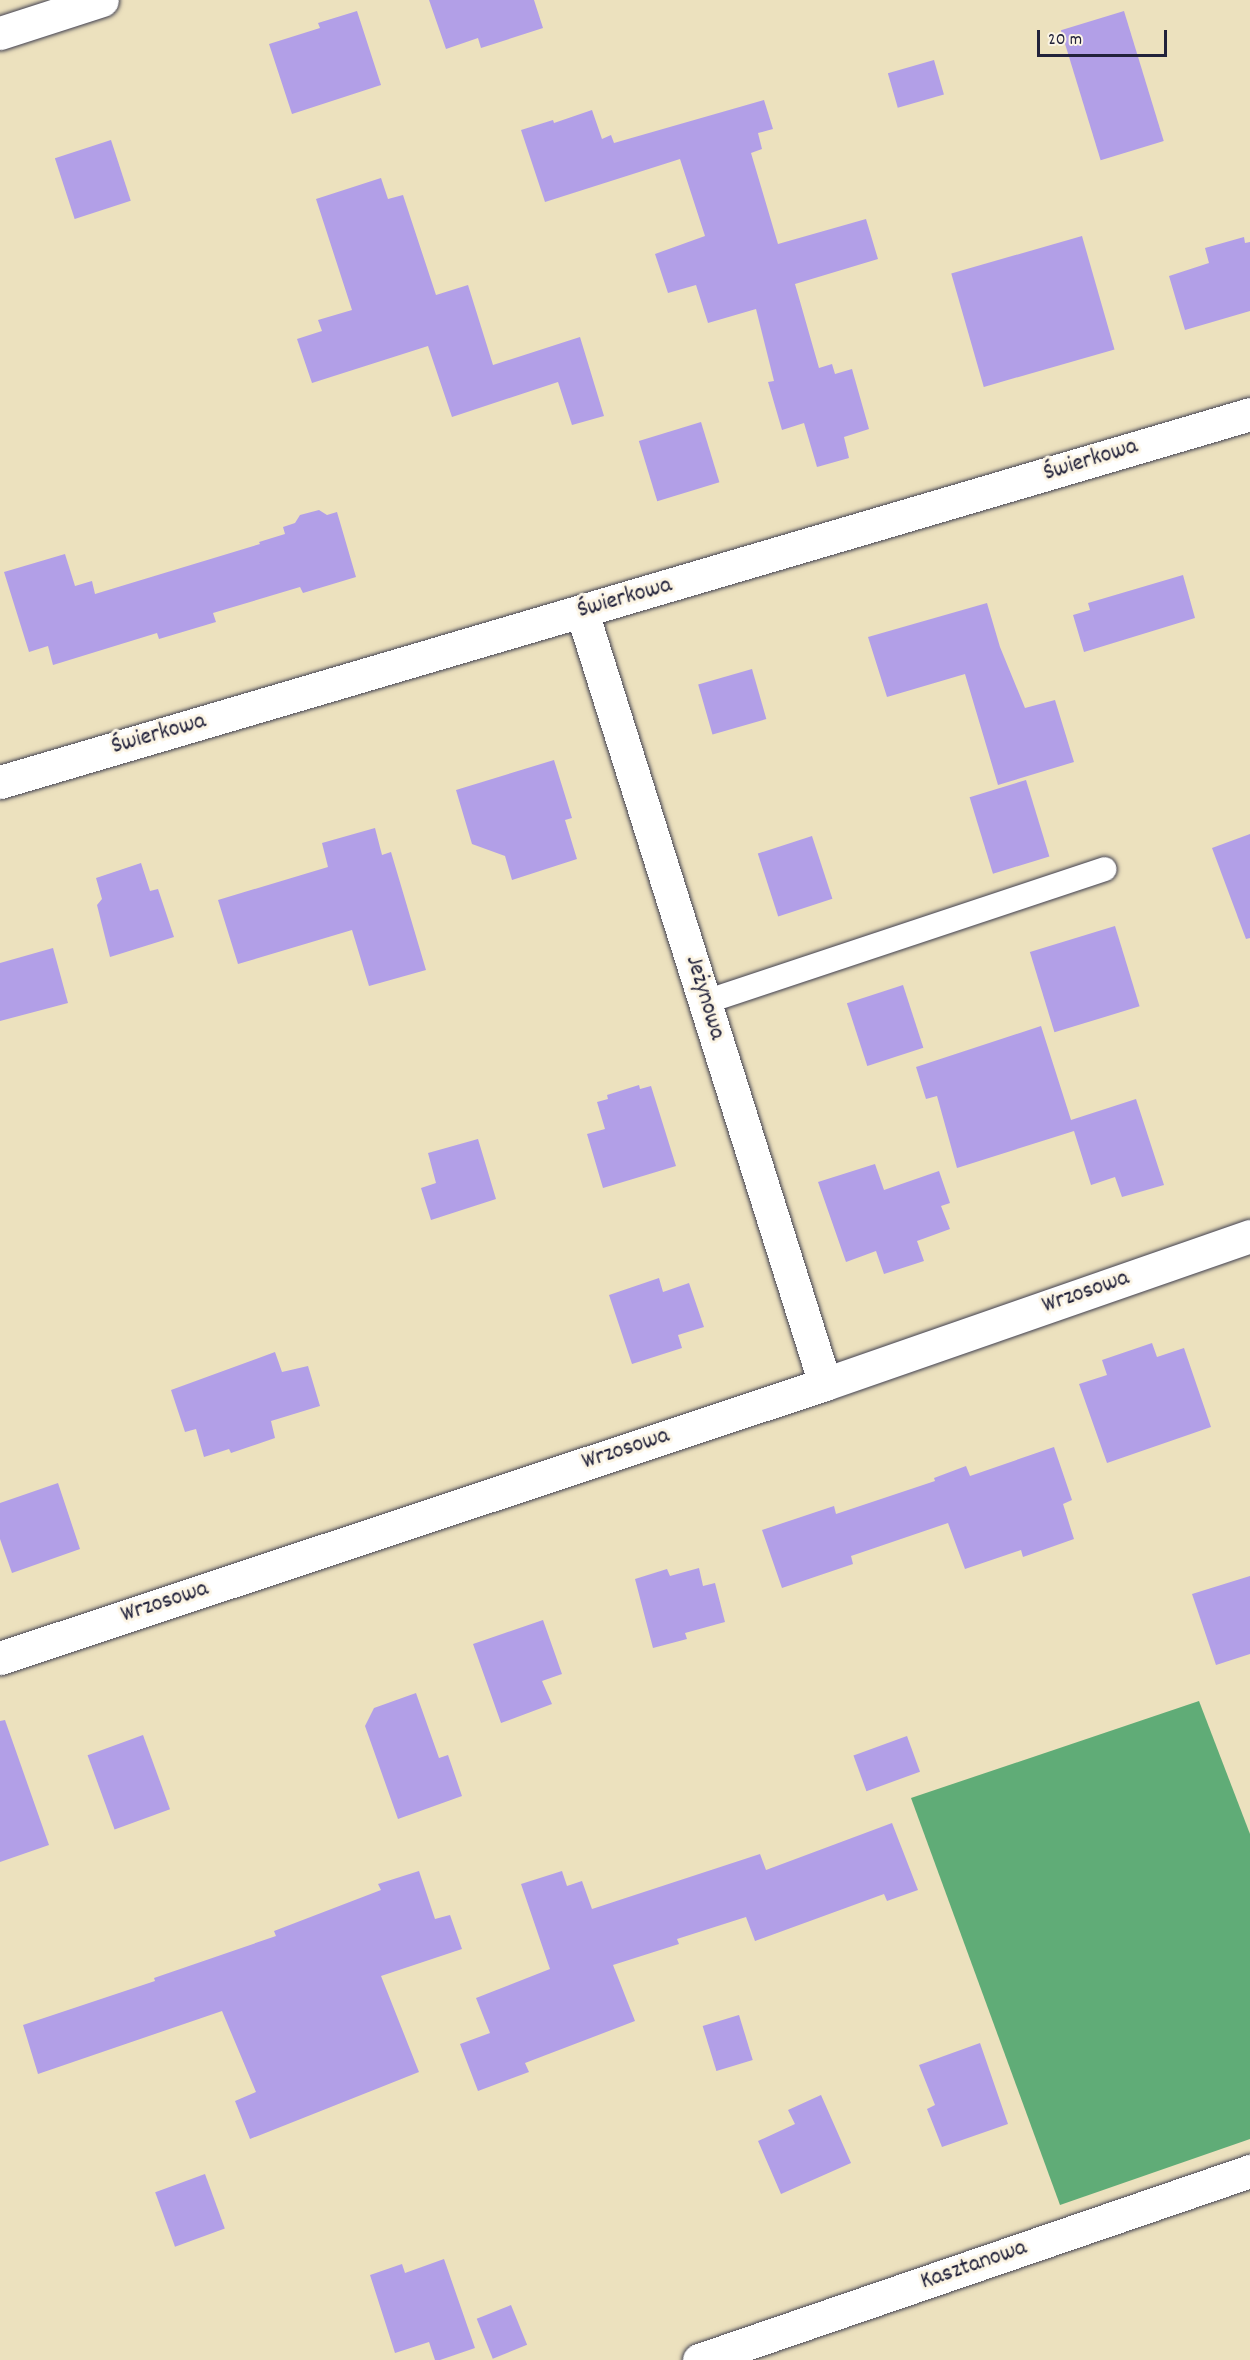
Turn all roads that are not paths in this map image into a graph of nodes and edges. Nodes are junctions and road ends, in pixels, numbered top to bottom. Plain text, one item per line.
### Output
1 (102, 0) edge
2 (0, 33) edge
3 (1250, 414) edge
4 (582, 612) junction
5 (0, 782) edge
6 (1104, 869) dead end
7 (705, 1002) junction
8 (1250, 1236) edge
9 (825, 1384) junction
10 (0, 1658) edge
11 (1250, 2171) edge
12 (699, 2360) edge

1 - 2 street
3 - 4 street, Świerkowa
4 - 5 street, Świerkowa
4 - 7 street, Jeżynowa
6 - 7 lane
7 - 9 street, Jeżynowa
8 - 9 street, Wrzosowa
9 - 10 street, Wrzosowa
11 - 12 street, Kasztanowa

